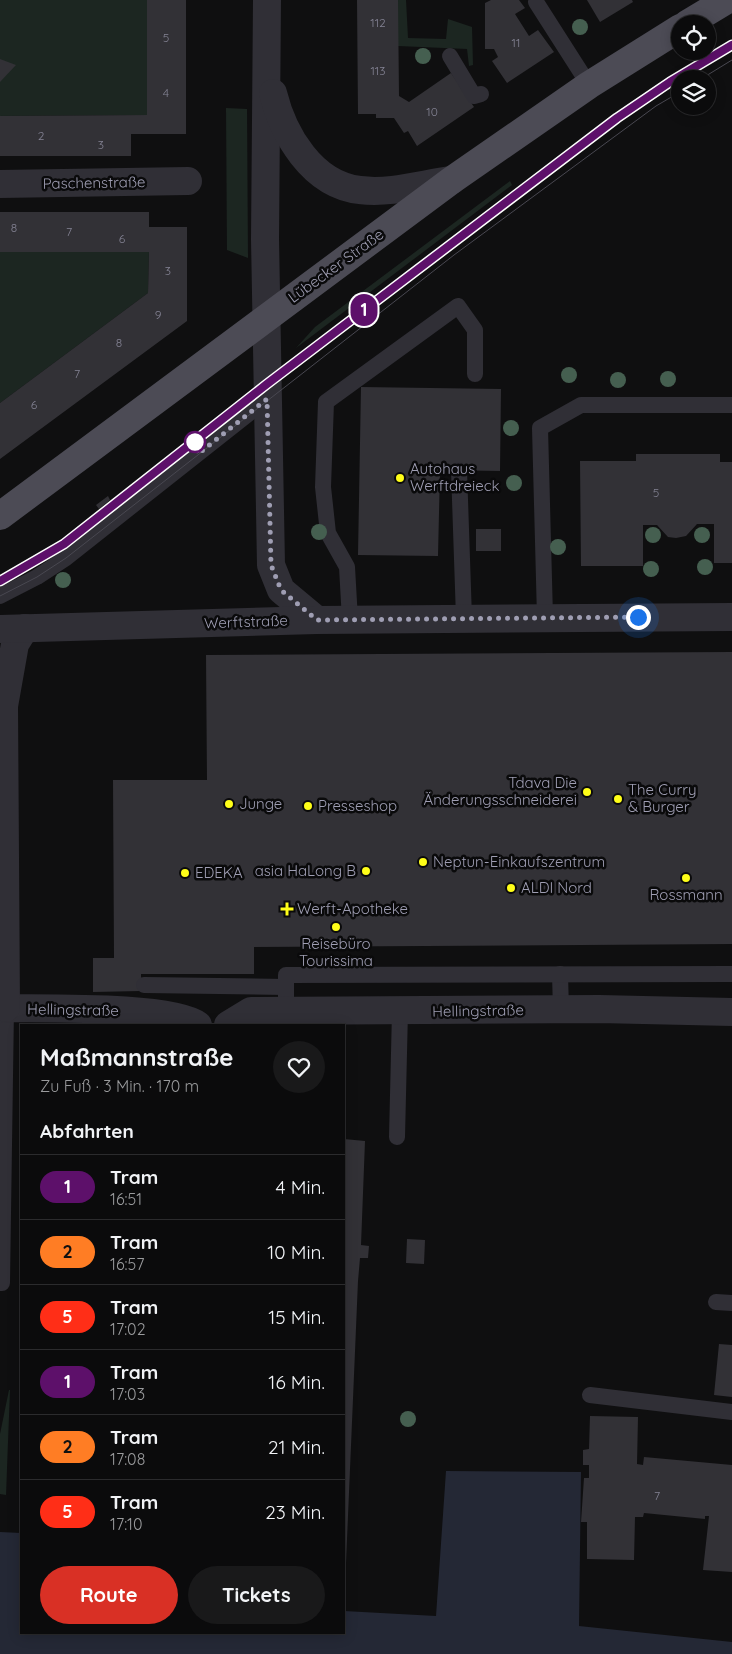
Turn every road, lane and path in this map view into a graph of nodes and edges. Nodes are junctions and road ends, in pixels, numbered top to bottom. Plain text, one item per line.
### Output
1 (267, 0) edge
2 (727, 0) edge
3 (536, 2) dead end
4 (701, 15) edge
5 (671, 34) edge
6 (450, 56) dead end
7 (267, 70) junction
8 (589, 85) junction
9 (481, 94) dead end
10 (452, 180) junction
11 (188, 181) dead end
12 (0, 184) edge
13 (267, 317) junction
14 (475, 374) dead end
15 (732, 405) edge
16 (267, 411) junction
17 (459, 470) dead end
18 (0, 516) edge
19 (0, 596) edge
20 (545, 617) junction
21 (732, 617) edge
22 (464, 618) junction
23 (317, 620) junction
24 (350, 620) junction
25 (12, 629) edge
26 (2, 703) edge
27 (560, 974) junction
28 (732, 974) edge
29 (144, 985) dead end
30 (3, 1008) edge
31 (286, 1008) edge
32 (561, 1010) junction
33 (400, 1011) junction
34 (732, 1012) edge
35 (197, 1024) edge
36 (230, 1024) edge
37 (397, 1137) dead end
38 (1, 1283) edge
39 (590, 1395) dead end
40 (732, 1412) edge

1 - 7 street
2 - 4 main road
3 - 8 lane
5 - 8 main road, Lübecker Straße
6 - 9 lane
7 - 10 street
7 - 13 street
8 - 10 main road, Lübecker Straße
10 - 13 main road, Lübecker Straße
11 - 12 street, Paschenstraße
13 - 16 street
13 - 18 main road, Lübecker Straße
14 - 24 lane
15 - 20 lane
16 - 19 lane
16 - 23 street
17 - 22 lane
20 - 21 street, Werftstraße
20 - 22 street, Werftstraße
22 - 24 street, Werftstraße
23 - 24 street, Werftstraße
23 - 25 street, Werftstraße
25 - 26 street
26 - 30 street
27 - 28 lane
27 - 31 lane
27 - 32 lane
29 - 31 lane
30 - 35 street, Hellingstraße
30 - 38 lane
31 - 33 street, Hellingstraße
31 - 36 street, Hellingstraße
32 - 33 street, Hellingstraße
32 - 34 street, Hellingstraße
33 - 37 lane
39 - 40 lane

